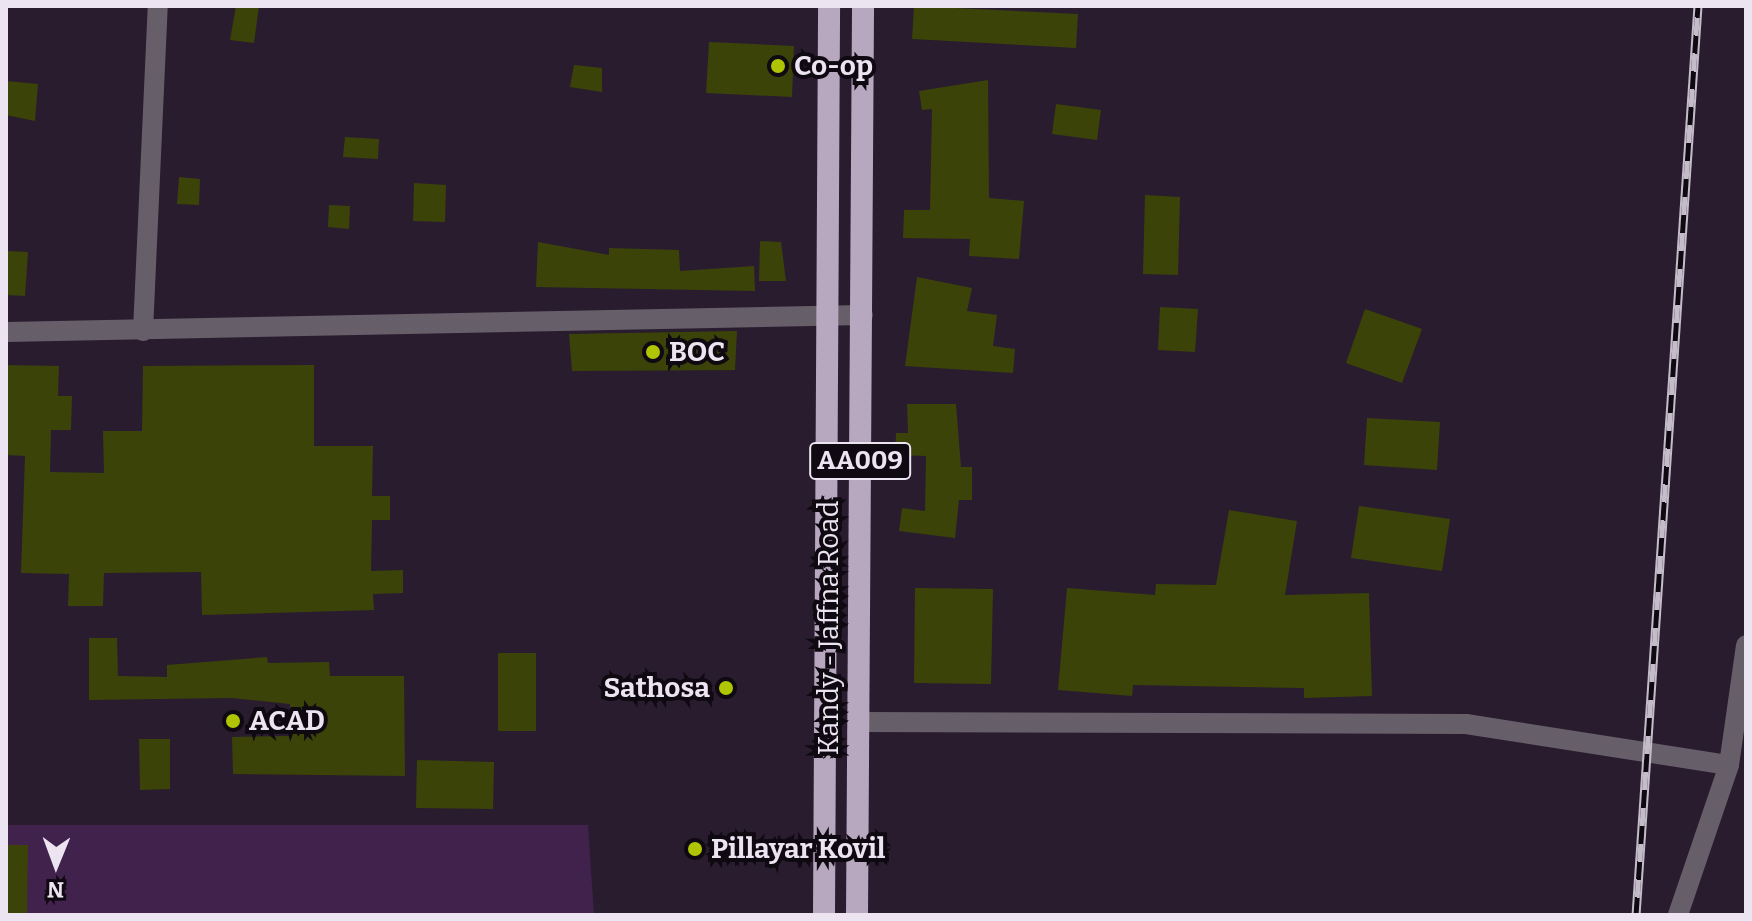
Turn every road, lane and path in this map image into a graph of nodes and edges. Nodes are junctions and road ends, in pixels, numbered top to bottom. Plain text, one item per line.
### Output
1 (158, 6) edge
2 (829, 6) edge
3 (863, 6) edge
4 (830, 315) junction
5 (863, 315) junction
6 (143, 331) junction
7 (6, 332) edge
8 (1746, 645) edge
9 (859, 722) junction
10 (1729, 765) junction
11 (824, 915) edge
12 (857, 915) edge
13 (1678, 915) edge

1 - 6 street
2 - 4 highway, Kandy - Jaffna Road / AA009
3 - 5 highway, Kandy - Jaffna Road / AA009
4 - 5 street
4 - 6 street
4 - 11 highway, Kandy - Jaffna Road / AA009
5 - 9 highway, Kandy - Jaffna Road / AA009
6 - 7 street
8 - 10 street
9 - 10 street
9 - 12 highway, Kandy - Jaffna Road / AA009
10 - 13 street

